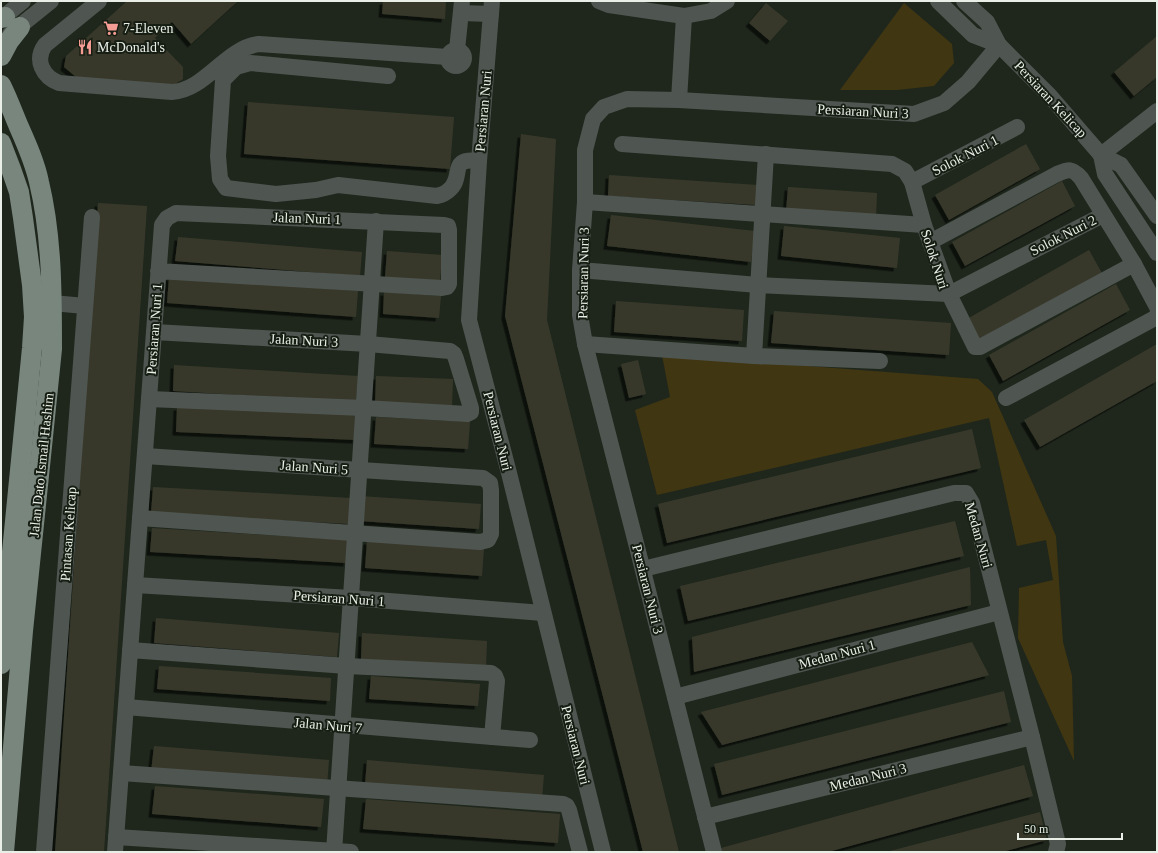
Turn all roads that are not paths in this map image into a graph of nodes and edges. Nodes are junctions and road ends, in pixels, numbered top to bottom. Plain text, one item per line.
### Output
1 (23, 1) edge
2 (50, 1) edge
3 (99, 1) edge
4 (599, 1) edge
5 (727, 1) edge
6 (938, 1) edge
7 (964, 1) edge
8 (461, 7) edge
9 (492, 8) edge
10 (684, 16) junction
11 (7, 20) edge
12 (1, 41) edge
13 (999, 45) junction
14 (1, 56) edge
15 (388, 76) dead end
16 (2, 83) edge
17 (679, 100) junction
18 (1157, 111) edge
19 (1018, 128) dead end
20 (1, 142) edge
21 (622, 144) dead end
22 (766, 154) junction
23 (1101, 155) junction
24 (479, 161) junction
25 (912, 182) junction
26 (585, 202) junction
27 (762, 214) junction
28 (1103, 215) junction
29 (1157, 216) edge
30 (92, 217) dead end
31 (167, 218) joint
32 (376, 221) junction
33 (924, 225) junction
34 (930, 242) junction
35 (1157, 253) edge
36 (1134, 264) junction
37 (580, 270) junction
38 (158, 271) junction
39 (372, 283) junction
40 (758, 285) junction
41 (949, 294) junction
42 (52, 303) junction
43 (85, 306) junction
44 (1157, 307) edge
45 (1157, 315) edge
46 (154, 332) junction
47 (368, 344) junction
48 (585, 344) junction
49 (754, 356) junction
50 (880, 361) dead end
51 (1006, 398) dead end
52 (149, 399) junction
53 (364, 408) junction
54 (145, 456) junction
55 (360, 469) junction
56 (140, 518) junction
57 (356, 533) junction
58 (643, 569) junction
59 (135, 585) junction
60 (351, 598) junction
61 (999, 612) junction
62 (543, 613) junction
63 (130, 650) junction
64 (1, 664) edge
65 (347, 666) junction
66 (675, 697) junction
67 (126, 707) junction
68 (343, 726) junction
69 (492, 737) junction
70 (1032, 737) junction
71 (530, 740) dead end
72 (121, 773) junction
73 (338, 788) junction
74 (705, 817) junction
75 (116, 845) edge
76 (334, 851) edge
77 (4, 852) edge
78 (44, 852) edge
79 (351, 852) edge
80 (580, 852) edge
81 (603, 852) edge
82 (714, 852) edge
83 (1056, 852) edge

1 - 11 street
2 - 11 street
3 - 8 street
4 - 10 street
5 - 10 street
6 - 13 street, Persiaran Kelicap
7 - 13 street, Persiaran Kelicap
8 - 9 street
9 - 24 street, Persiaran Nuri
10 - 17 street
11 - 12 street
11 - 14 main road
13 - 17 street, Persiaran Nuri 3
13 - 23 street, Persiaran Kelicap
15 - 24 street
16 - 42 main road, Jalan Dato Ismail Hashim
17 - 26 street, Persiaran Nuri 3
18 - 23 street
19 - 25 street, Solok Nuri 1
20 - 64 main road, Jalan Dato Ismail Hashim
21 - 22 street, Solok Nuri
22 - 25 street, Solok Nuri
22 - 27 street
23 - 29 street, Persiaran Kelicap
23 - 35 street, Persiaran Kelicap
24 - 62 street, Persiaran Nuri
25 - 33 street, Solok Nuri
26 - 27 street
26 - 37 street, Persiaran Nuri 3
27 - 33 street
27 - 40 street
28 - 34 street
28 - 36 street, Solok Nuri 2
28 - 41 street, Solok Nuri 2
30 - 43 street, Pintasan Kelicap
31 - 32 street, Jalan Nuri 1
31 - 38 street, Persiaran Nuri 1
32 - 39 street
32 - 39 street, Jalan Nuri 1
33 - 34 street, Solok Nuri
34 - 41 street, Solok Nuri
36 - 41 street
36 - 44 street, Solok Nuri 2
37 - 40 street, Solok Nuri
37 - 48 street, Persiaran Nuri 3
38 - 39 street
38 - 46 street, Persiaran Nuri 1
39 - 47 street
40 - 41 street, Solok Nuri
40 - 49 street
42 - 43 street
42 - 77 main road, Jalan Dato Ismail Hashim
43 - 78 street, Pintasan Kelicap
45 - 51 street
46 - 47 street, Jalan Nuri 3
46 - 52 street, Persiaran Nuri 1
47 - 53 street
47 - 53 street, Jalan Nuri 3
48 - 49 street
48 - 58 street, Persiaran Nuri 3
49 - 50 street
52 - 53 street
52 - 54 street, Persiaran Nuri 1
53 - 55 street
54 - 55 street, Jalan Nuri 5
54 - 56 street, Persiaran Nuri 1
55 - 57 street
55 - 57 street, Jalan Nuri 5
56 - 57 street
56 - 59 street, Persiaran Nuri 1
57 - 60 street
58 - 61 street, Medan Nuri
58 - 66 street, Persiaran Nuri 3
59 - 60 street, Persiaran Nuri 1
59 - 63 street, Persiaran Nuri 1
60 - 62 street, Persiaran Nuri 1
60 - 65 street
61 - 66 street, Medan Nuri 1
61 - 70 street, Medan Nuri
62 - 81 street, Persiaran Nuri
63 - 65 street
63 - 67 street, Persiaran Nuri 1
65 - 68 street
65 - 69 street
66 - 74 street, Persiaran Nuri 3
67 - 68 street, Jalan Nuri 7
67 - 72 street, Persiaran Nuri 1
68 - 69 street, Jalan Nuri 7
68 - 73 street
69 - 71 street, Jalan Nuri 7
70 - 74 street, Medan Nuri 3
70 - 83 street, Medan Nuri
72 - 73 street
72 - 75 street, Persiaran Nuri 1
73 - 76 street
73 - 80 street
74 - 82 street, Persiaran Nuri 3
75 - 76 street
76 - 79 street

